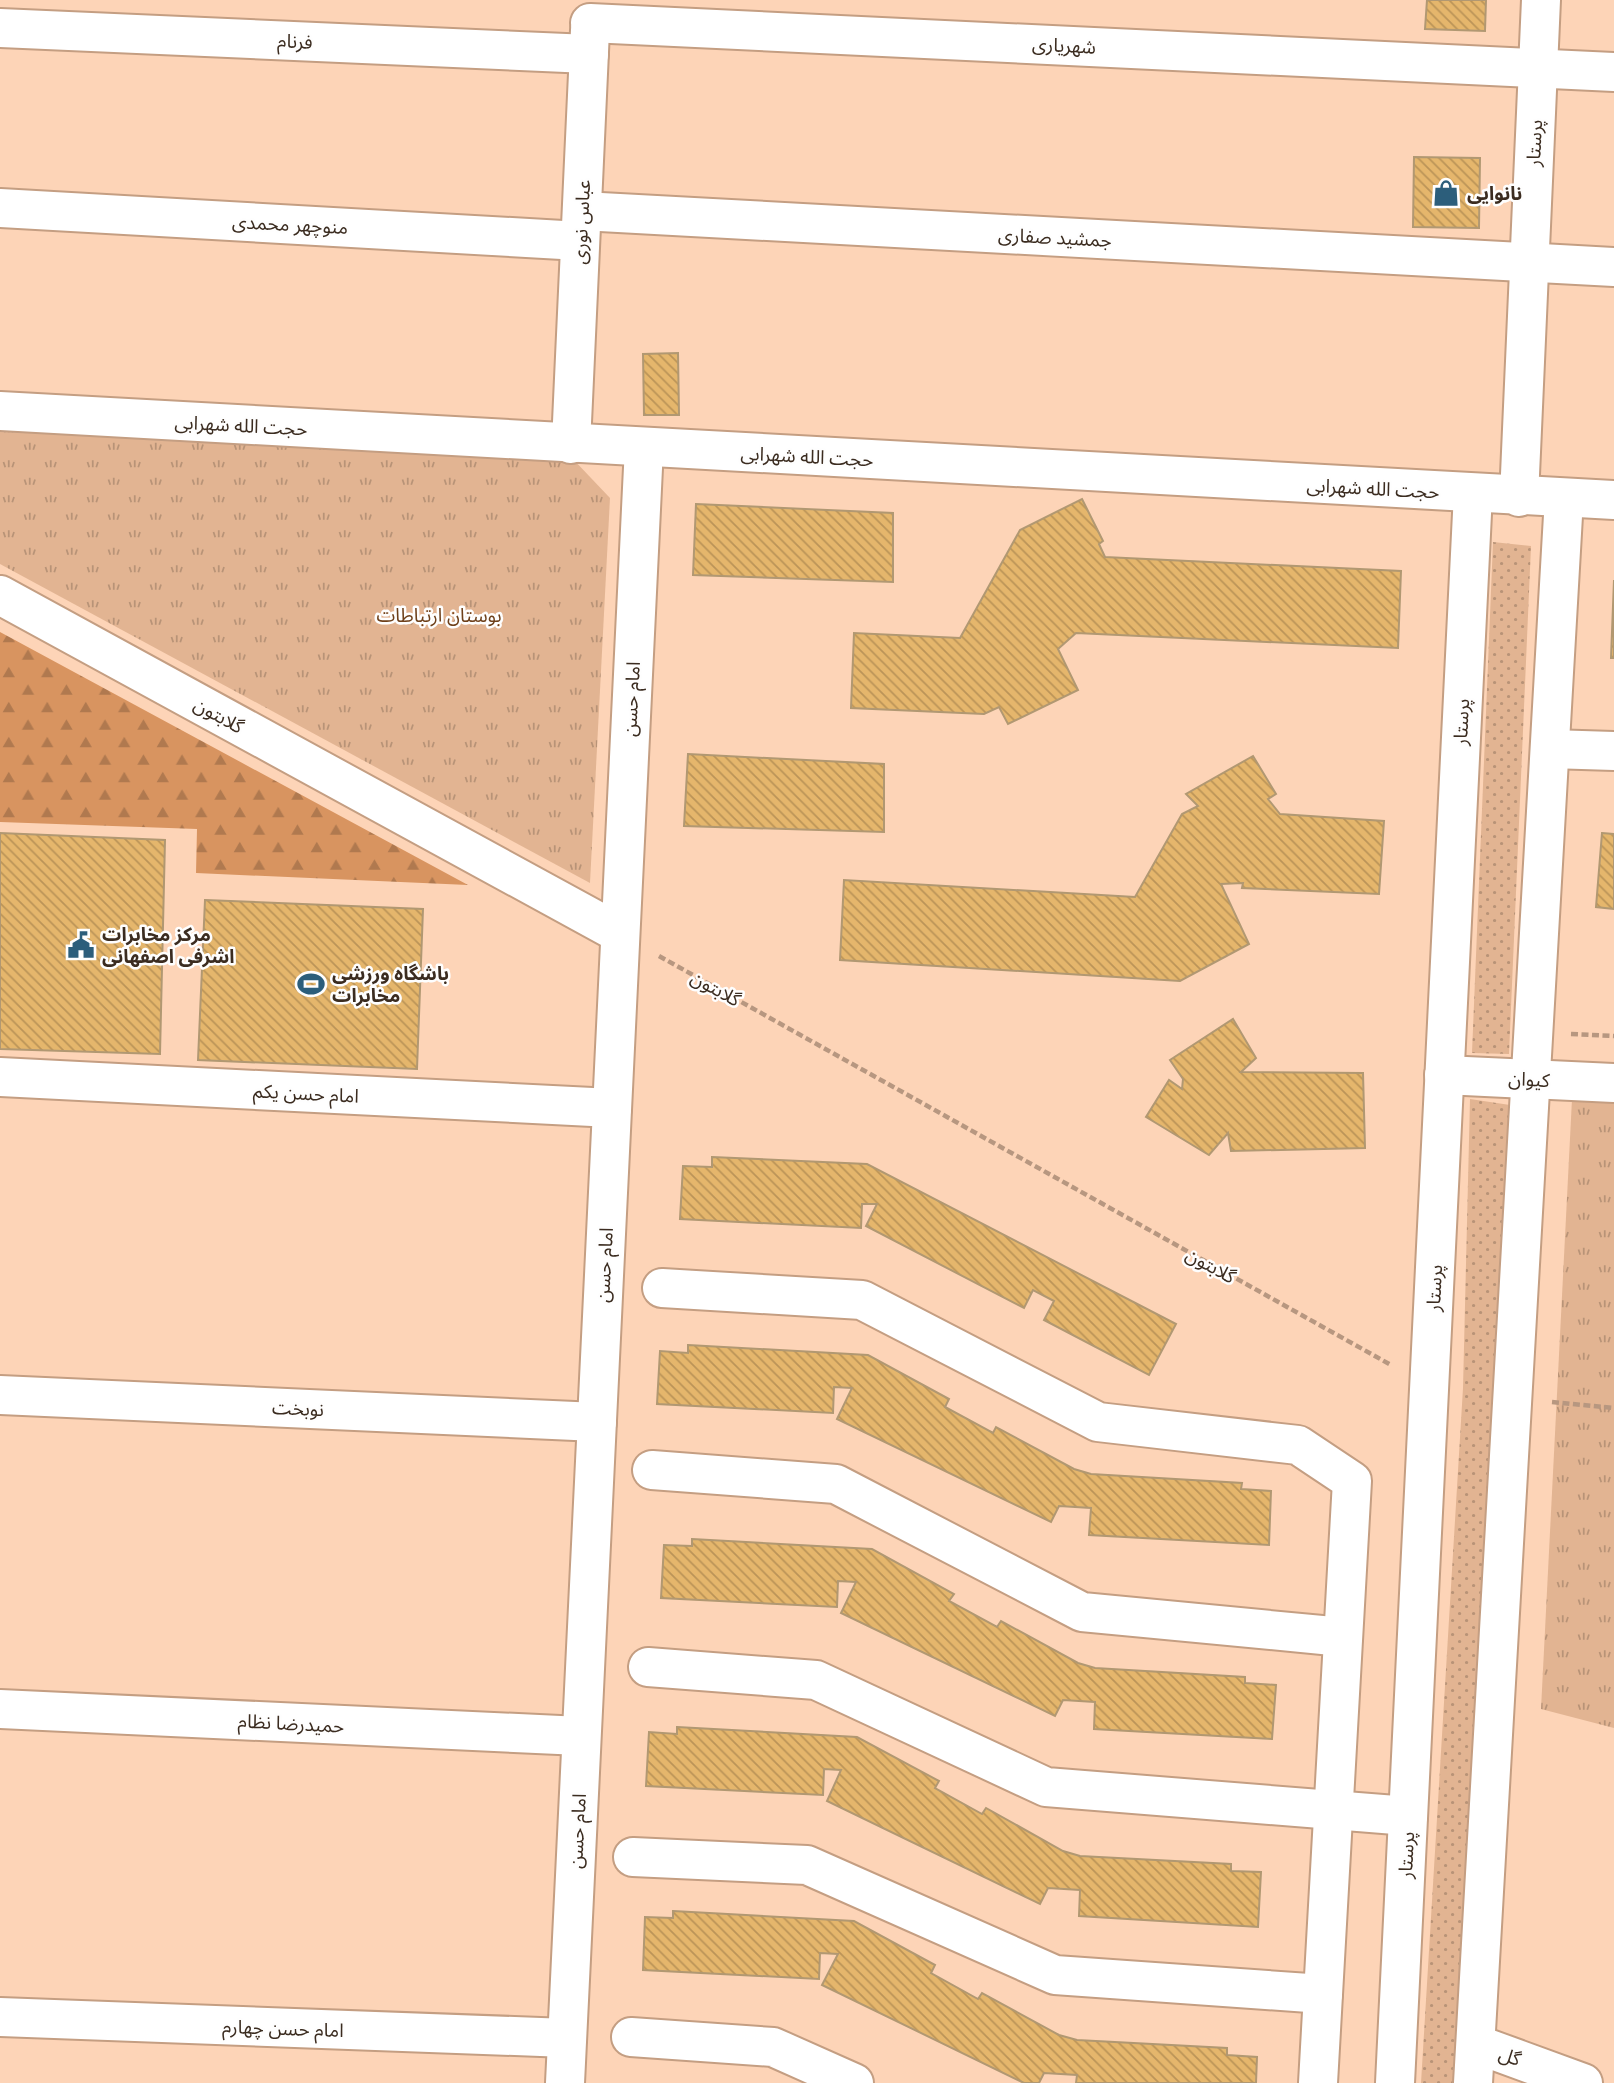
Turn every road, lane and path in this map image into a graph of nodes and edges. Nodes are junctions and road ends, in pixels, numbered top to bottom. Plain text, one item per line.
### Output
1 (1541, 0) edge
2 (590, 26) edge
3 (0, 28) edge
4 (1538, 68) junction
5 (1614, 72) edge
6 (0, 208) edge
7 (581, 226) junction
8 (1529, 262) junction
9 (1614, 267) edge
10 (0, 411) edge
11 (571, 443) junction
12 (645, 447) junction
13 (1472, 494) junction
14 (1519, 497) junction
15 (1564, 498) junction
16 (1614, 499) edge
17 (0, 595) edge
18 (1550, 749) junction
19 (1614, 751) edge
20 (619, 933) junction
21 (1444, 1075) junction
22 (0, 1077) edge
23 (1532, 1079) junction
24 (1614, 1083) edge
25 (612, 1108) junction
26 (662, 1288) dead end
27 (1429, 1387) junction
28 (0, 1395) edge
29 (1513, 1399) junction
30 (1614, 1408) edge
31 (597, 1422) junction
32 (652, 1470) dead end
33 (1343, 1637) junction
34 (648, 1667) dead end
35 (0, 1709) edge
36 (582, 1736) junction
37 (1333, 1810) junction
38 (1408, 1815) junction
39 (633, 1857) dead end
40 (1323, 1994) junction
41 (0, 2017) edge
42 (631, 2037) dead end
43 (567, 2038) junction
44 (1476, 2044) junction
45 (565, 2083) edge
46 (854, 2083) edge
47 (1318, 2083) edge
48 (1395, 2083) edge
49 (1474, 2083) edge
50 (1583, 2083) edge

1 - 4 street, پرستار
2 - 3 street, فرنام
2 - 4 street, شهریاری
2 - 7 street, عباس نوری
4 - 5 street, شهریاری
4 - 8 street, پرستار
6 - 7 street, منوچهر محمدی
7 - 8 street, جمشید صفاری
7 - 11 street, عباس نوری
8 - 9 street, جمشید صفاری
8 - 14 street, پرستار
10 - 11 street, حجت الله شهرابی
11 - 12 street, حجت الله شهرابی
12 - 13 street, حجت الله شهرابی
12 - 20 street, امام حسن
13 - 14 street, حجت الله شهرابی
13 - 21 street, پرستار
14 - 15 street, حجت الله شهرابی
15 - 16 street, حجت الله شهرابی
15 - 18 street
17 - 20 street, گلابتون
18 - 19 street
18 - 23 street
20 - 25 street, امام حسن
20 - 27 path, گلابتون
21 - 23 street, کیوان
21 - 27 street, پرستار
22 - 25 street, امام حسن یکم
23 - 24 street, کیوان
23 - 29 street
25 - 31 street, امام حسن
26 - 33 street
27 - 38 street, پرستار
28 - 31 street, نوبخت
29 - 30 path
29 - 44 street
31 - 36 street, امام حسن
32 - 33 street
33 - 37 street
34 - 37 street
35 - 36 street, حمیدرضا نظام
36 - 43 street, امام حسن
37 - 38 street
37 - 40 street
38 - 48 street, پرستار
39 - 40 street
40 - 47 street
41 - 43 street, امام حسن چهارم
42 - 46 street
43 - 45 street, امام حسن
44 - 49 street
44 - 50 street, گل

